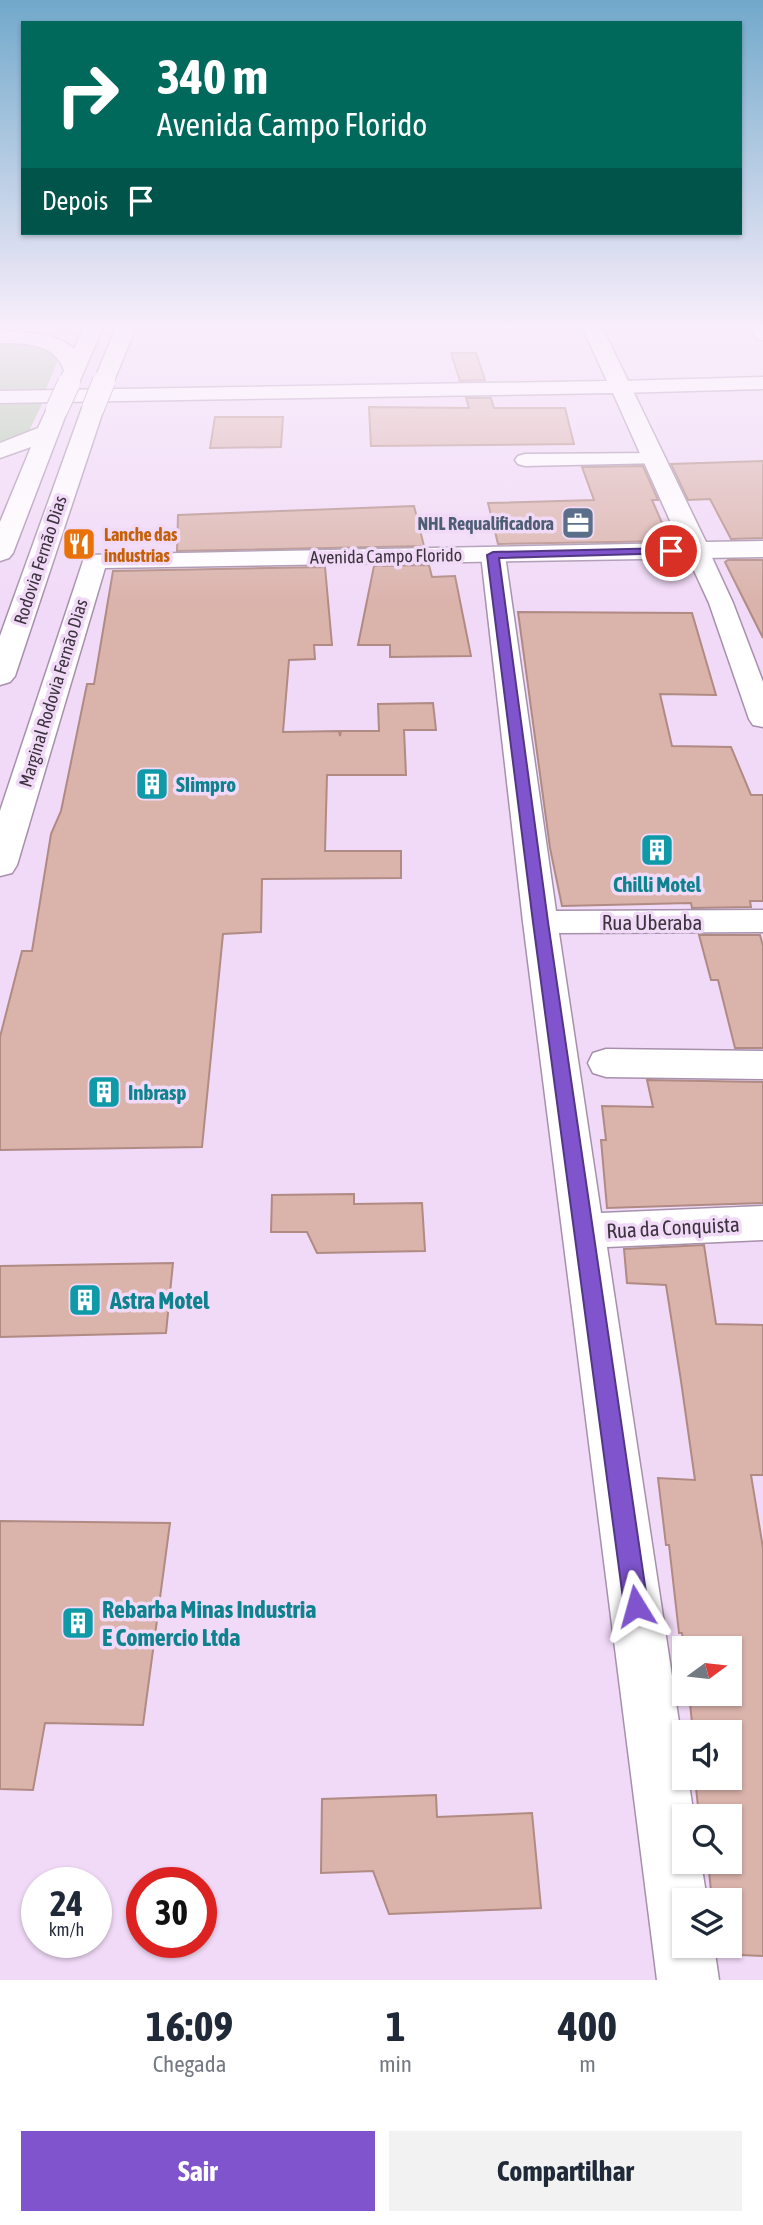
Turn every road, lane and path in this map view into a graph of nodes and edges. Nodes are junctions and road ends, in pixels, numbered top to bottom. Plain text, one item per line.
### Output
1 (52, 419) edge
2 (89, 419) edge
3 (635, 419) edge
4 (46, 433) junction
5 (0, 451) edge
6 (655, 459) junction
7 (525, 460) dead end
8 (2, 544) edge
9 (763, 549) edge
10 (697, 551) junction
11 (493, 555) junction
12 (94, 560) joint
13 (0, 676) edge
14 (763, 719) edge
15 (0, 865) edge
16 (763, 921) edge
17 (540, 922) junction
18 (606, 1063) dead end
19 (763, 1065) edge
20 (763, 1223) edge
21 (584, 1231) junction
22 (688, 1980) edge

1 - 4 main road, Rodovia Fernão Dias, bridge
2 - 13 main road, Rodovia Fernão Dias, bridge
3 - 6 main road
4 - 5 main road
4 - 8 main road, Rodovia Fernão Dias
6 - 7 street
6 - 10 main road
9 - 10 main road, Avenida Campo Florido
10 - 11 main road, Avenida Campo Florido
10 - 14 street
11 - 12 main road, Avenida Campo Florido
11 - 17 street
12 - 15 main road, Marginal Rodovia Fernão Dias
16 - 17 street, Rua Uberaba
17 - 21 street
18 - 19 street
20 - 21 street, Rua da Conquista
21 - 22 street

